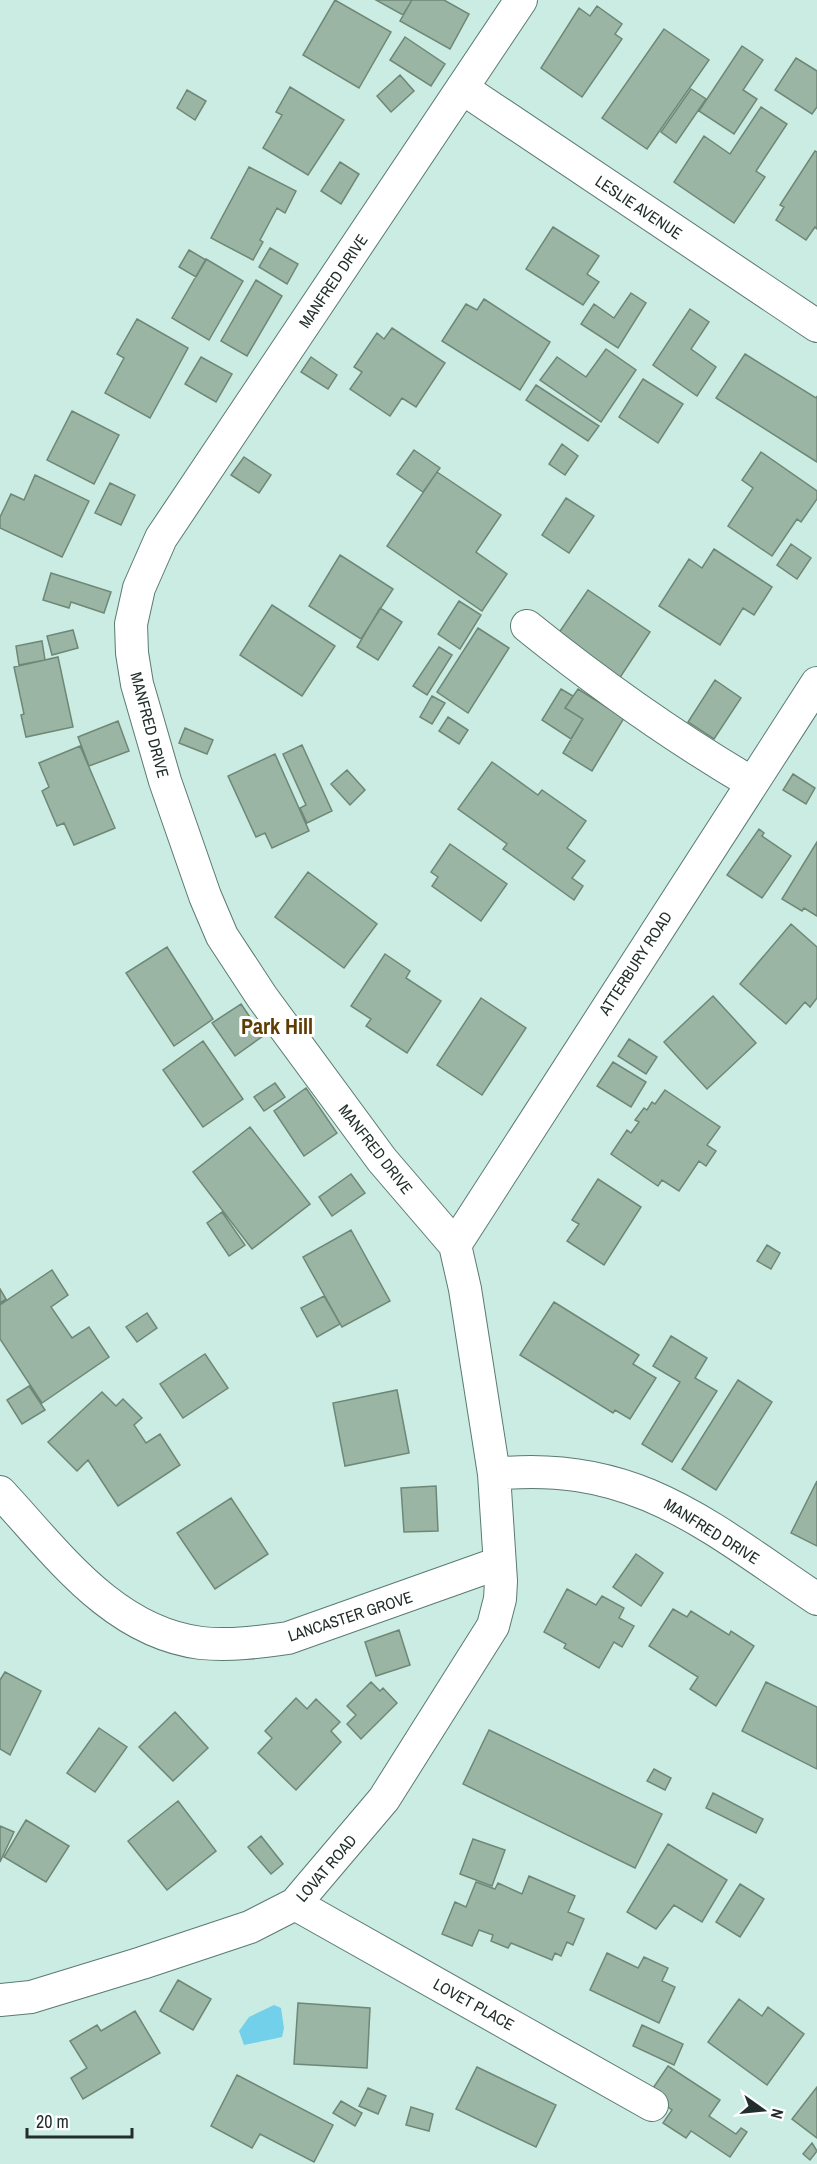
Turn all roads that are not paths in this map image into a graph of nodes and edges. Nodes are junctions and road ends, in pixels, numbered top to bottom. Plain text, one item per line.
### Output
1 (521, 0) edge
2 (462, 87) junction
3 (817, 326) edge
4 (527, 626) dead end
5 (817, 683) edge
6 (752, 783) junction
7 (455, 1245) junction
8 (494, 1474) junction
9 (0, 1492) edge
10 (499, 1563) junction
11 (817, 1599) edge
12 (295, 1904) junction
13 (0, 2000) edge
14 (652, 2105) dead end

1 - 2 street, MANFRED DRIVE
2 - 3 street, LESLIE AVENUE
2 - 7 street, MANFRED DRIVE
4 - 6 street
5 - 6 street, ATTERBURY ROAD
6 - 7 street, ATTERBURY ROAD
7 - 8 street, MANFRED DRIVE
8 - 10 street, MANFRED DRIVE
8 - 11 street, MANFRED DRIVE
9 - 10 street, LANCASTER GROVE
10 - 12 street, LOVAT ROAD
12 - 13 street, LOVAT ROAD
12 - 14 street, LOVET PLACE

